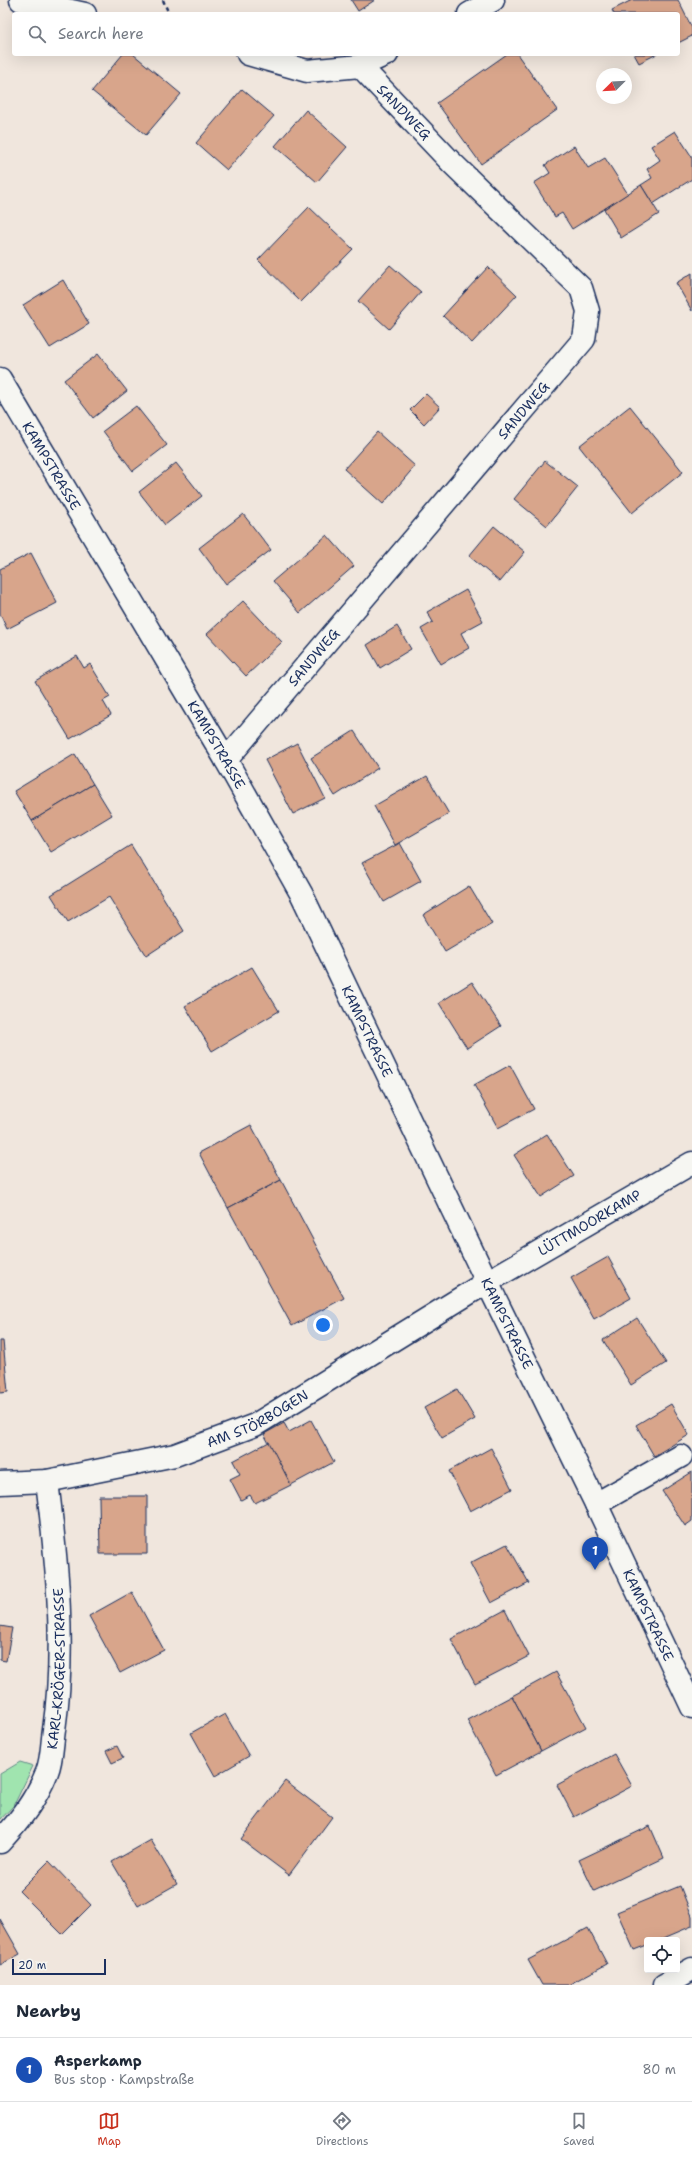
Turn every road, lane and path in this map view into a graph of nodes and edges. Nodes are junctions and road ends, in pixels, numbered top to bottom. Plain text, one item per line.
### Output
1 (21, 0) edge
2 (163, 0) edge
3 (493, 0) edge
4 (76, 12) edge
5 (168, 12) edge
6 (472, 12) edge
7 (255, 56) edge
8 (382, 56) edge
9 (360, 66) junction
10 (0, 379) edge
11 (226, 760) junction
12 (692, 1163) edge
13 (487, 1282) junction
14 (681, 1456) dead end
15 (47, 1481) junction
16 (0, 1483) edge
17 (596, 1504) junction
18 (692, 1707) edge
19 (0, 1842) edge
20 (692, 1969) edge
21 (664, 1985) edge

1 - 4 street
2 - 5 path
3 - 6 street
7 - 9 street
8 - 9 street
9 - 11 street, SANDWEG
10 - 11 street, KAMPSTRASSE
11 - 13 street, KAMPSTRASSE
12 - 13 street, LÜTTMOORKAMP
13 - 15 street, AM STÖRBOGEN
13 - 17 street, KAMPSTRASSE
14 - 17 street
15 - 16 street, AM STÖRBOGEN
15 - 19 street, KARL-KRÖGER-STRASSE
17 - 18 street, KAMPSTRASSE
20 - 21 street

